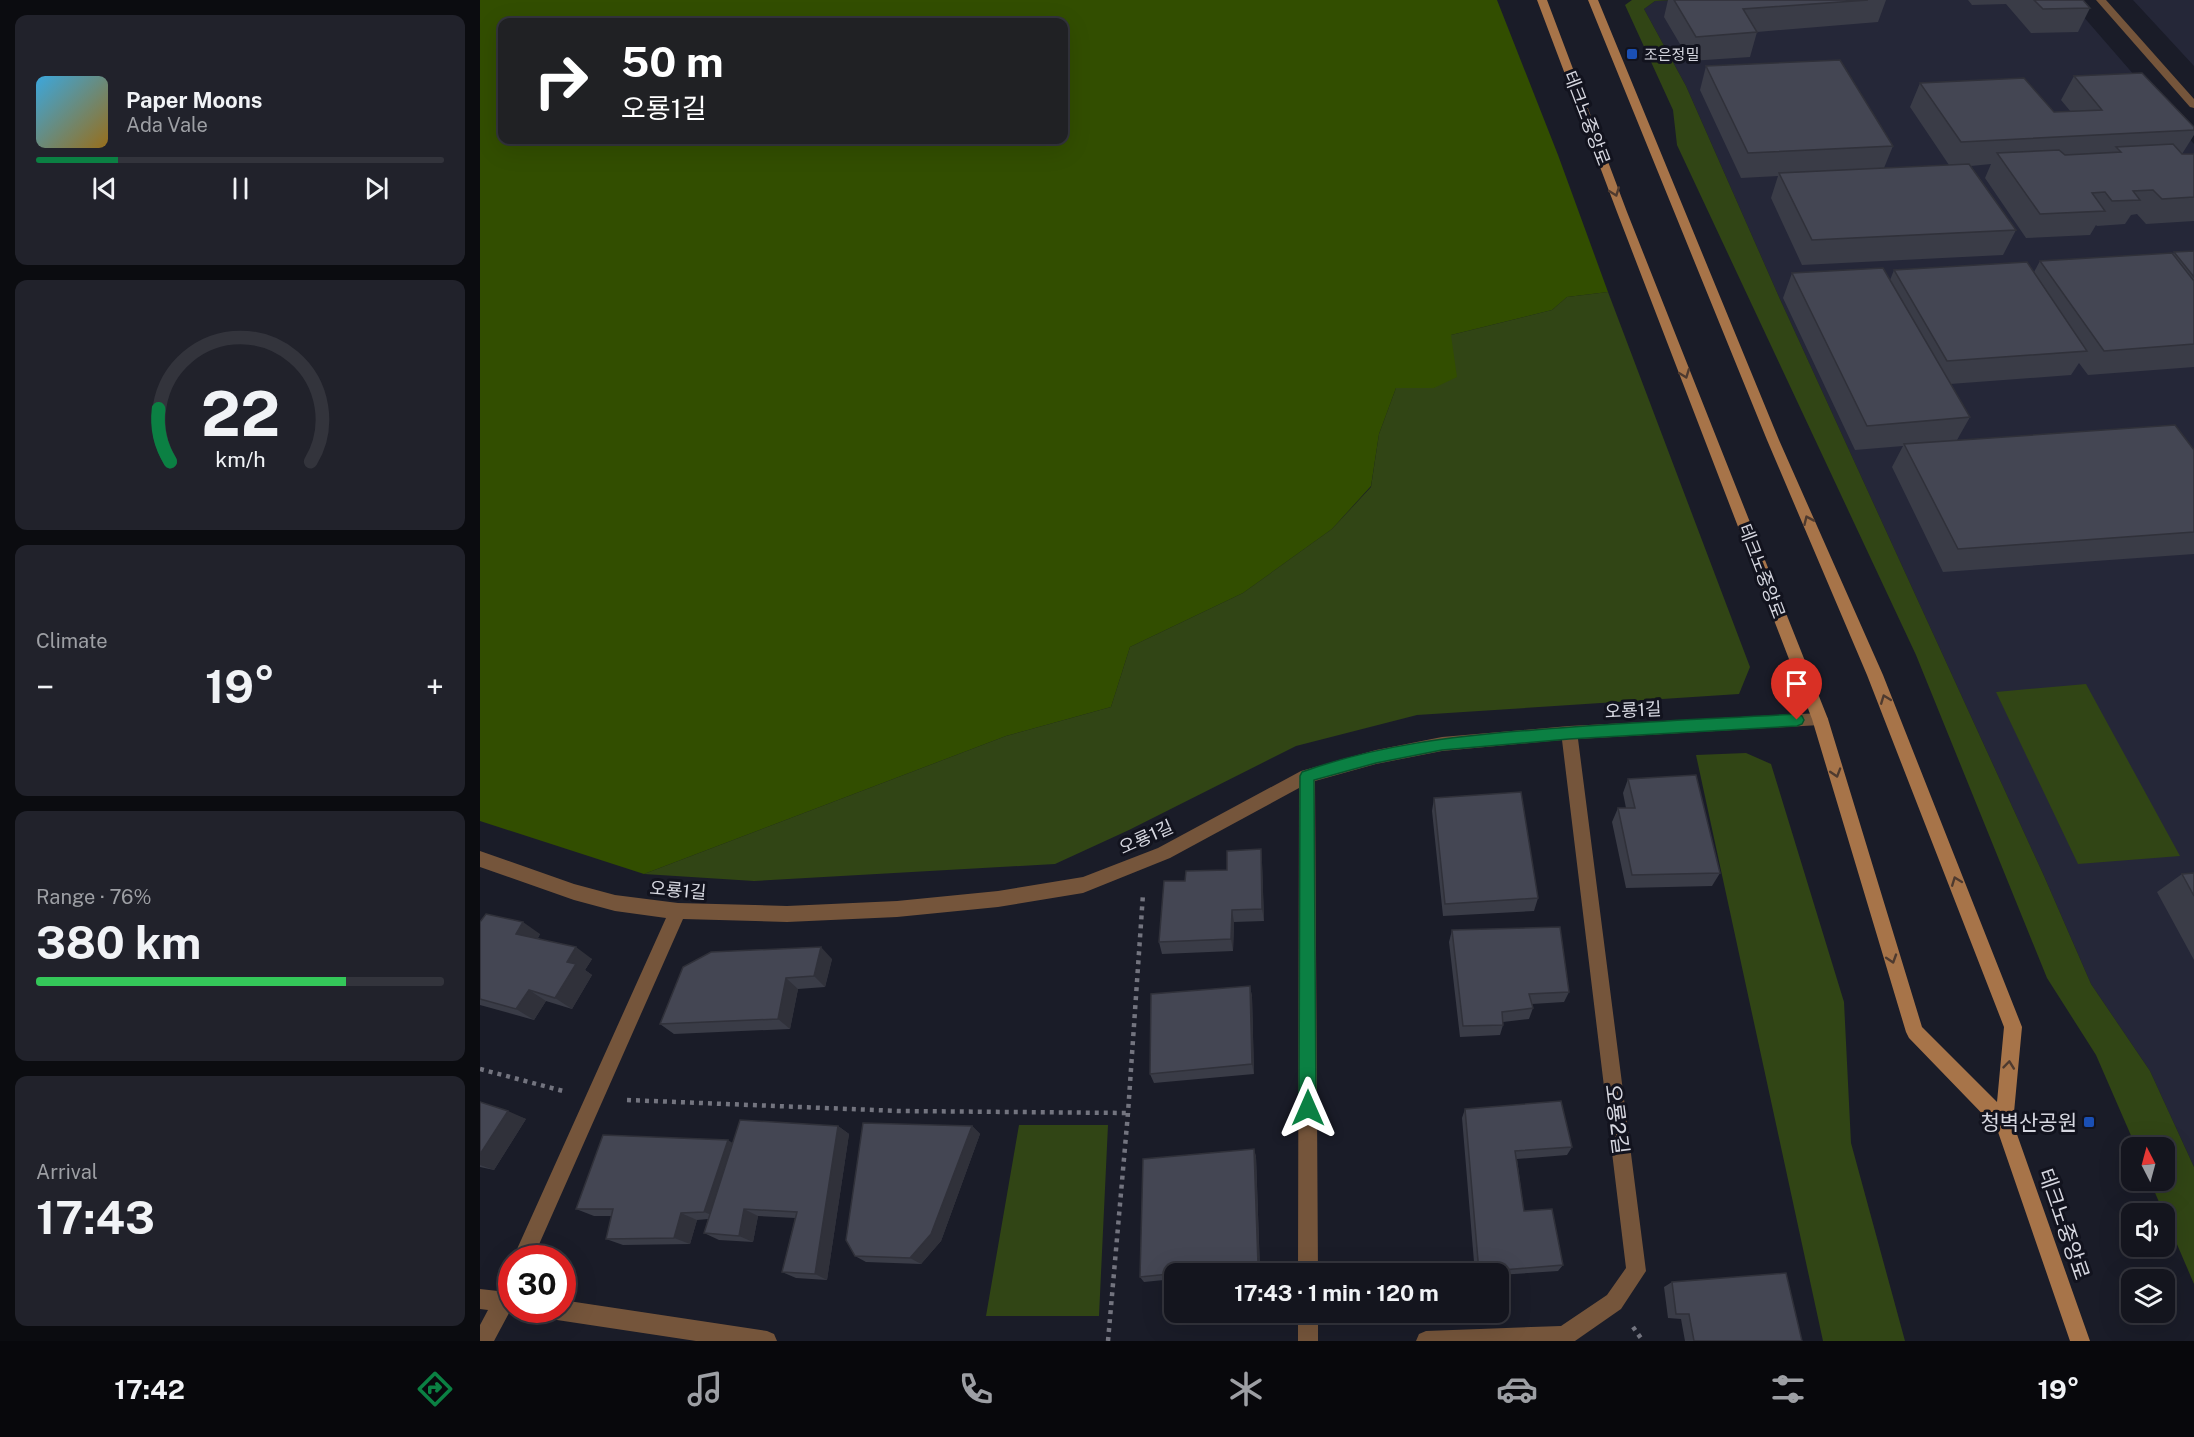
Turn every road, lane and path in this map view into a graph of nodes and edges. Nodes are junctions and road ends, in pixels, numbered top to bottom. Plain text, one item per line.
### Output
1 (1542, 0) edge
2 (1593, 0) edge
3 (2100, 0) edge
4 (2194, 105) edge
5 (1820, 719) junction
6 (1569, 733) junction
7 (1307, 776) junction
8 (480, 859) edge
9 (1145, 860) junction
10 (678, 911) junction
11 (480, 1069) edge
12 (594, 1099) junction
13 (1128, 1113) junction
14 (2004, 1123) junction
15 (529, 1245) edge
16 (1308, 1263) edge
17 (498, 1297) edge
18 (480, 1299) edge
19 (576, 1313) edge
20 (498, 1315) edge
21 (1308, 1323) edge
22 (483, 1341) edge
23 (767, 1341) edge
24 (1108, 1341) edge
25 (1308, 1341) edge
26 (1426, 1341) edge
27 (2080, 1341) edge

1 -> 5 main road, 테크노중앙로
14 -> 2 main road, 테크노중앙로
3 - 4 street
5 - 6 street, 오룡1길
5 -> 14 main road, 테크노중앙로
6 - 7 street, 오룡1길
6 - 26 street, 오룡2길
7 - 9 street, 오룡1길
7 - 16 street
8 - 10 street, 오룡1길
9 - 10 street, 오룡1길
9 - 13 path
10 - 12 street
11 - 12 path
12 - 13 path
12 - 15 street
13 - 24 path
14 - 27 main road, 테크노중앙로
17 - 18 street
19 - 23 street
20 - 22 street
21 - 25 street

